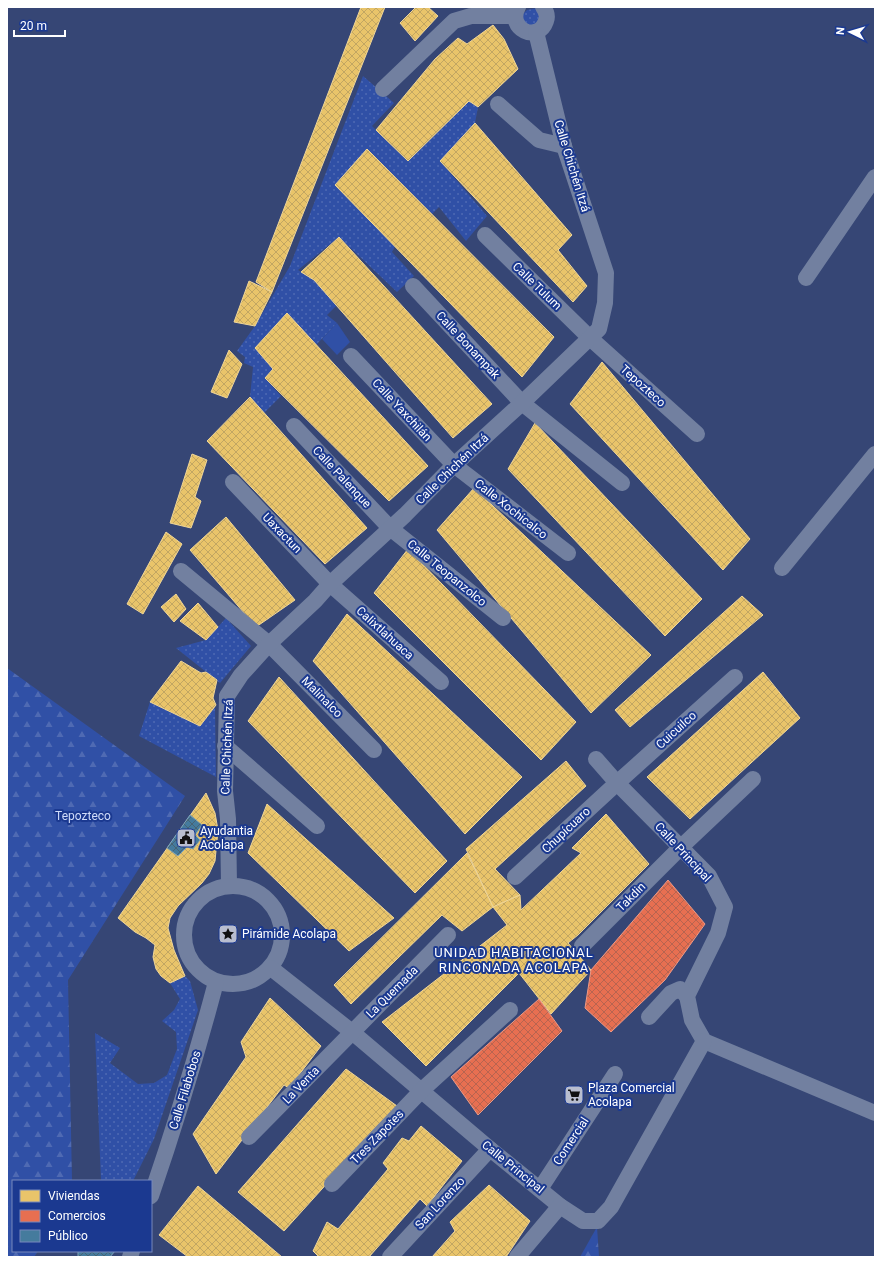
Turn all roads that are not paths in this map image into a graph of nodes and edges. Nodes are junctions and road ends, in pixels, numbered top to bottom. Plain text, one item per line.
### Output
1 (543, 7) edge
2 (517, 12) edge
3 (536, 32) junction
4 (383, 89) dead end
5 (498, 104) dead end
6 (564, 146) junction
7 (875, 177) edge
8 (485, 235) dead end
9 (806, 278) dead end
10 (414, 286) dead end
11 (590, 338) junction
12 (351, 356) dead end
13 (522, 403) junction
14 (294, 426) dead end
15 (697, 434) dead end
16 (875, 454) edge
17 (454, 465) junction
18 (233, 482) dead end
19 (622, 483) dead end
20 (390, 528) junction
21 (568, 553) dead end
22 (782, 568) dead end
23 (181, 571) dead end
24 (330, 584) junction
25 (504, 618) dead end
26 (269, 644) junction
27 (735, 678) dead end
28 (441, 682) dead end
29 (225, 746) junction
30 (374, 750) dead end
31 (596, 759) dead end
32 (753, 779) dead end
33 (617, 783) junction
34 (317, 826) dead end
35 (680, 848) junction
36 (515, 877) dead end
37 (229, 885) junction
38 (448, 935) dead end
39 (582, 946) dead end
40 (271, 968) junction
41 (216, 982) junction
42 (687, 996) junction
43 (510, 1010) dead end
44 (648, 1017) dead end
45 (352, 1032) junction
46 (704, 1041) junction
47 (616, 1074) dead end
48 (422, 1090) junction
49 (875, 1113) edge
50 (249, 1137) dead end
51 (490, 1149) junction
52 (332, 1184) dead end
53 (540, 1189) junction
54 (152, 1193) edge
55 (560, 1206) junction
56 (390, 1257) edge
57 (517, 1257) edge

1 - 3 street
2 - 3 street
2 - 4 street
3 - 6 street, Calle Chichén Itzá
5 - 6 street
6 - 11 street, Calle Chichén Itzá
7 - 9 street
8 - 11 street, Calle Tulum
10 - 13 street, Calle Bonampak
11 - 13 street, Calle Chichén Itzá
11 - 15 street, Tepozteco
12 - 17 street, Calle Yaxchilán
13 - 17 street, Calle Chichén Itzá
13 - 19 street, Calle Bonampak
14 - 20 street, Calle Palenque
16 - 22 street
17 - 20 street, Calle Chichén Itzá
17 - 21 street, Calle Xochicalco
18 - 24 street, Uaxactun
20 - 24 street, Calle Chichén Itzá
20 - 25 street, Calle Teopanzolco
23 - 26 street, Malinalco
24 - 26 street, Calle Chichén Itzá
24 - 28 street, Calixtlahuaca
26 - 29 street, Calle Chichén Itzá
26 - 30 street, Malinalco
27 - 33 street, Cuicuilco
29 - 34 street
29 - 37 street, Calle Chichén Itzá
31 - 33 street, Calle Principal
32 - 35 street, Takdin
33 - 35 street, Calle Principal
33 - 36 street, Chupícuaro
35 - 39 street, Takdin
35 - 42 street, Calle Principal
37 - 40 street
37 - 41 street
38 - 45 street, La Quemada
40 - 41 street
40 - 45 street, Calle Principal
41 - 54 street, Calle Filabobos
42 - 44 street
42 - 46 street
43 - 48 street, Tres Zapotes
45 - 48 street, Calle Principal
45 - 50 street, La Venta
46 - 49 street
46 - 55 street, Calle Principal
47 - 53 street, Comercial
48 - 51 street, Calle Principal
48 - 52 street, Tres Zapotes
51 - 53 street, Calle Principal
51 - 56 street, San Lorenzo
53 - 55 street, Calle Principal
55 - 57 street

